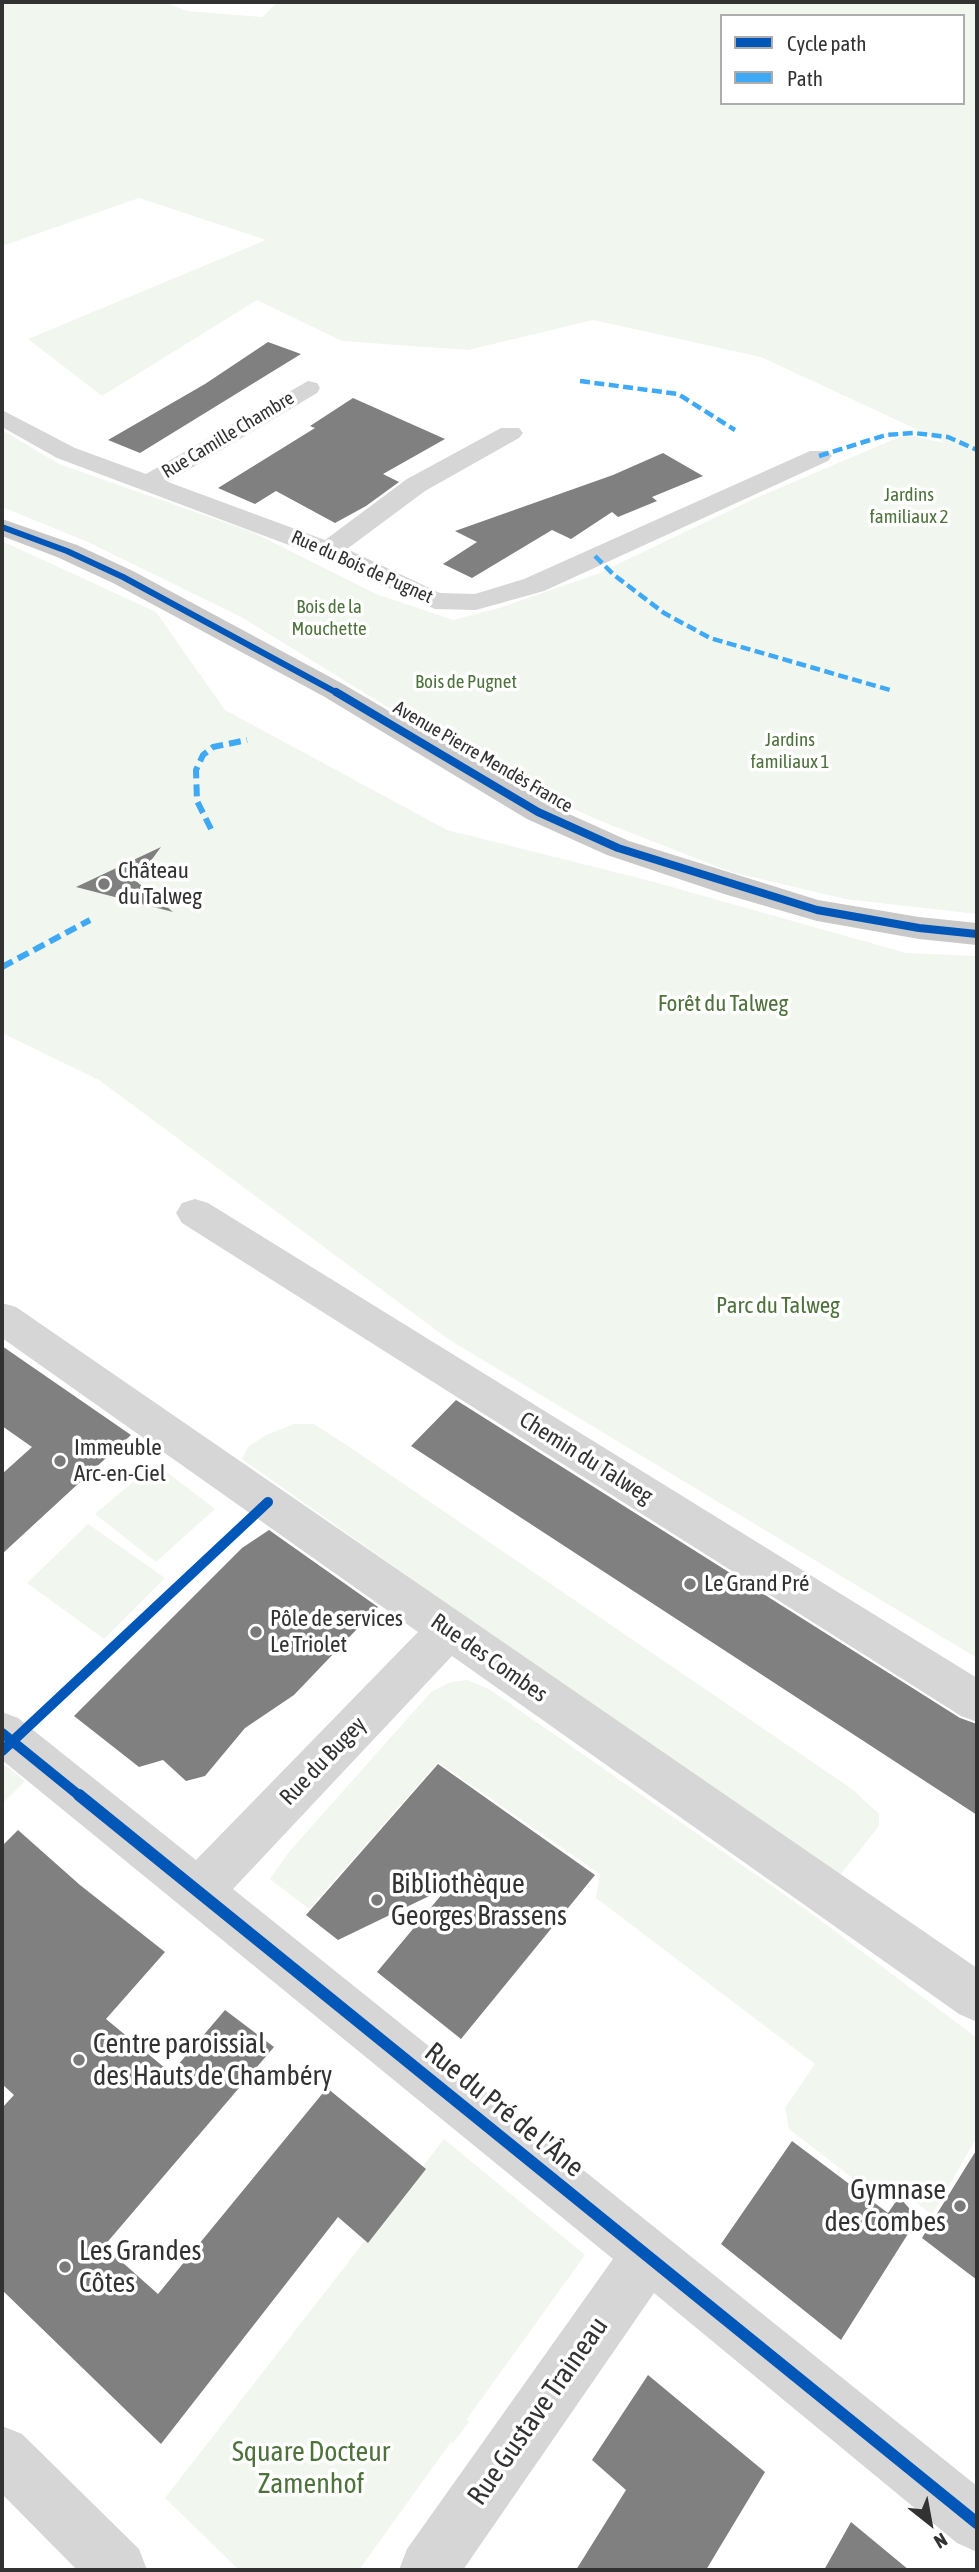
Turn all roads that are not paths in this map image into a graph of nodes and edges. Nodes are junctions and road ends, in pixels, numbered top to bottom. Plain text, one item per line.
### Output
1 (308, 388) dead end
2 (12, 422) edge
3 (510, 433) dead end
4 (819, 456) dead end
5 (148, 483) junction
6 (2, 527) edge
7 (328, 550) junction
8 (977, 934) edge
9 (195, 1213) dead end
10 (2, 1318) edge
11 (449, 1630) junction
12 (977, 1702) edge
13 (2, 1733) edge
14 (198, 1892) junction
15 (977, 1997) edge
16 (650, 2255) junction
17 (2, 2454) edge
18 (977, 2523) edge
19 (118, 2570) edge
20 (428, 2570) edge

1 - 5 street, Rue Camille Chambre
2 - 5 street, Rue du Bois de Pugnet
3 - 7 street
4 - 7 street, Rue du Bois de Pugnet
5 - 7 street, Rue du Bois de Pugnet
6 - 8 main road, Avenue Pierre Mendès France
9 - 12 street, Chemin du Talweg
10 - 11 street, Rue des Combes
11 - 14 street, Rue du Bugey
11 - 15 street, Rue des Combes
13 - 14 street, Rue du Pré de l'Âne
14 - 16 street, Rue du Pré de l'Âne
16 - 18 street, Rue du Pré de l'Âne
16 - 20 street, Rue Gustave Traineau
17 - 19 street

